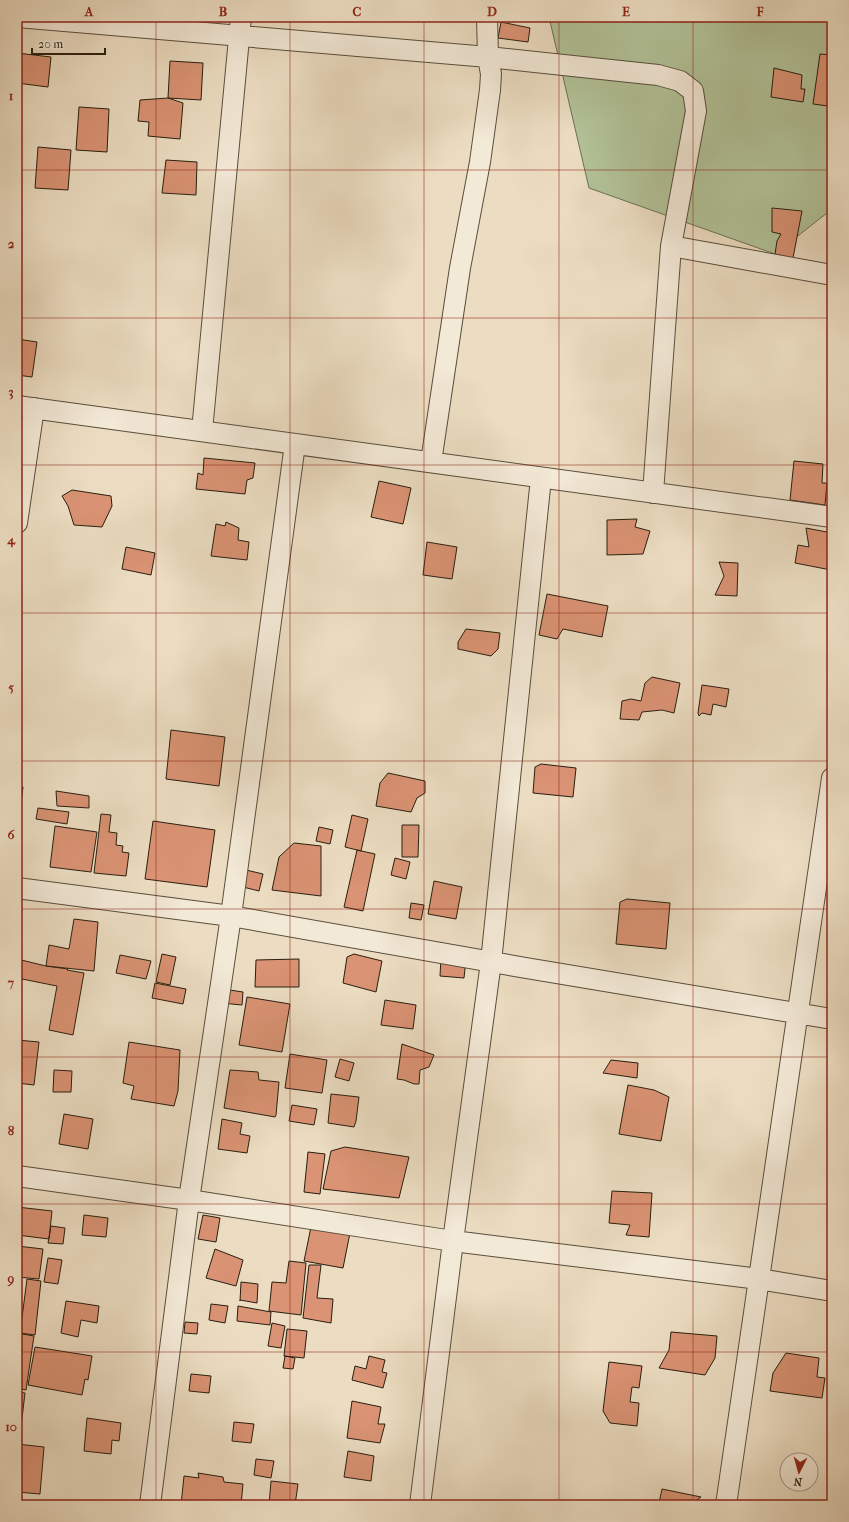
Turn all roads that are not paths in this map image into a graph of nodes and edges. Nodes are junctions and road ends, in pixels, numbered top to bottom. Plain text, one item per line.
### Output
1 (487, 17) edge
2 (17, 18) edge
3 (240, 27) edge
4 (488, 57) junction
5 (671, 246) junction
6 (832, 275) edge
7 (26, 407) edge
8 (202, 431) junction
9 (295, 444) junction
10 (431, 462) junction
11 (542, 478) junction
12 (653, 492) junction
13 (832, 517) edge
14 (17, 523) edge
15 (832, 778) edge
16 (17, 888) edge
17 (231, 916) junction
18 (491, 962) junction
19 (797, 1013) junction
20 (832, 1019) edge
21 (17, 1176) edge
22 (189, 1200) junction
23 (453, 1241) junction
24 (758, 1279) junction
25 (832, 1291) edge
26 (150, 1505) edge
27 (420, 1505) edge
28 (726, 1505) edge

1 - 4 street
2 - 3 street
3 - 4 street
3 - 8 street
4 - 5 street
4 - 10 street
5 - 6 street
5 - 12 street
7 - 8 street
7 - 14 street
8 - 9 street
9 - 10 street
9 - 17 street
10 - 11 street
11 - 12 street
11 - 18 street
12 - 13 street
15 - 19 street
16 - 17 street
17 - 18 street
17 - 22 street
18 - 19 street
18 - 23 street
19 - 20 street
19 - 24 street
21 - 22 street
22 - 23 street
22 - 26 street
23 - 24 street
23 - 27 street
24 - 25 street
24 - 28 street

